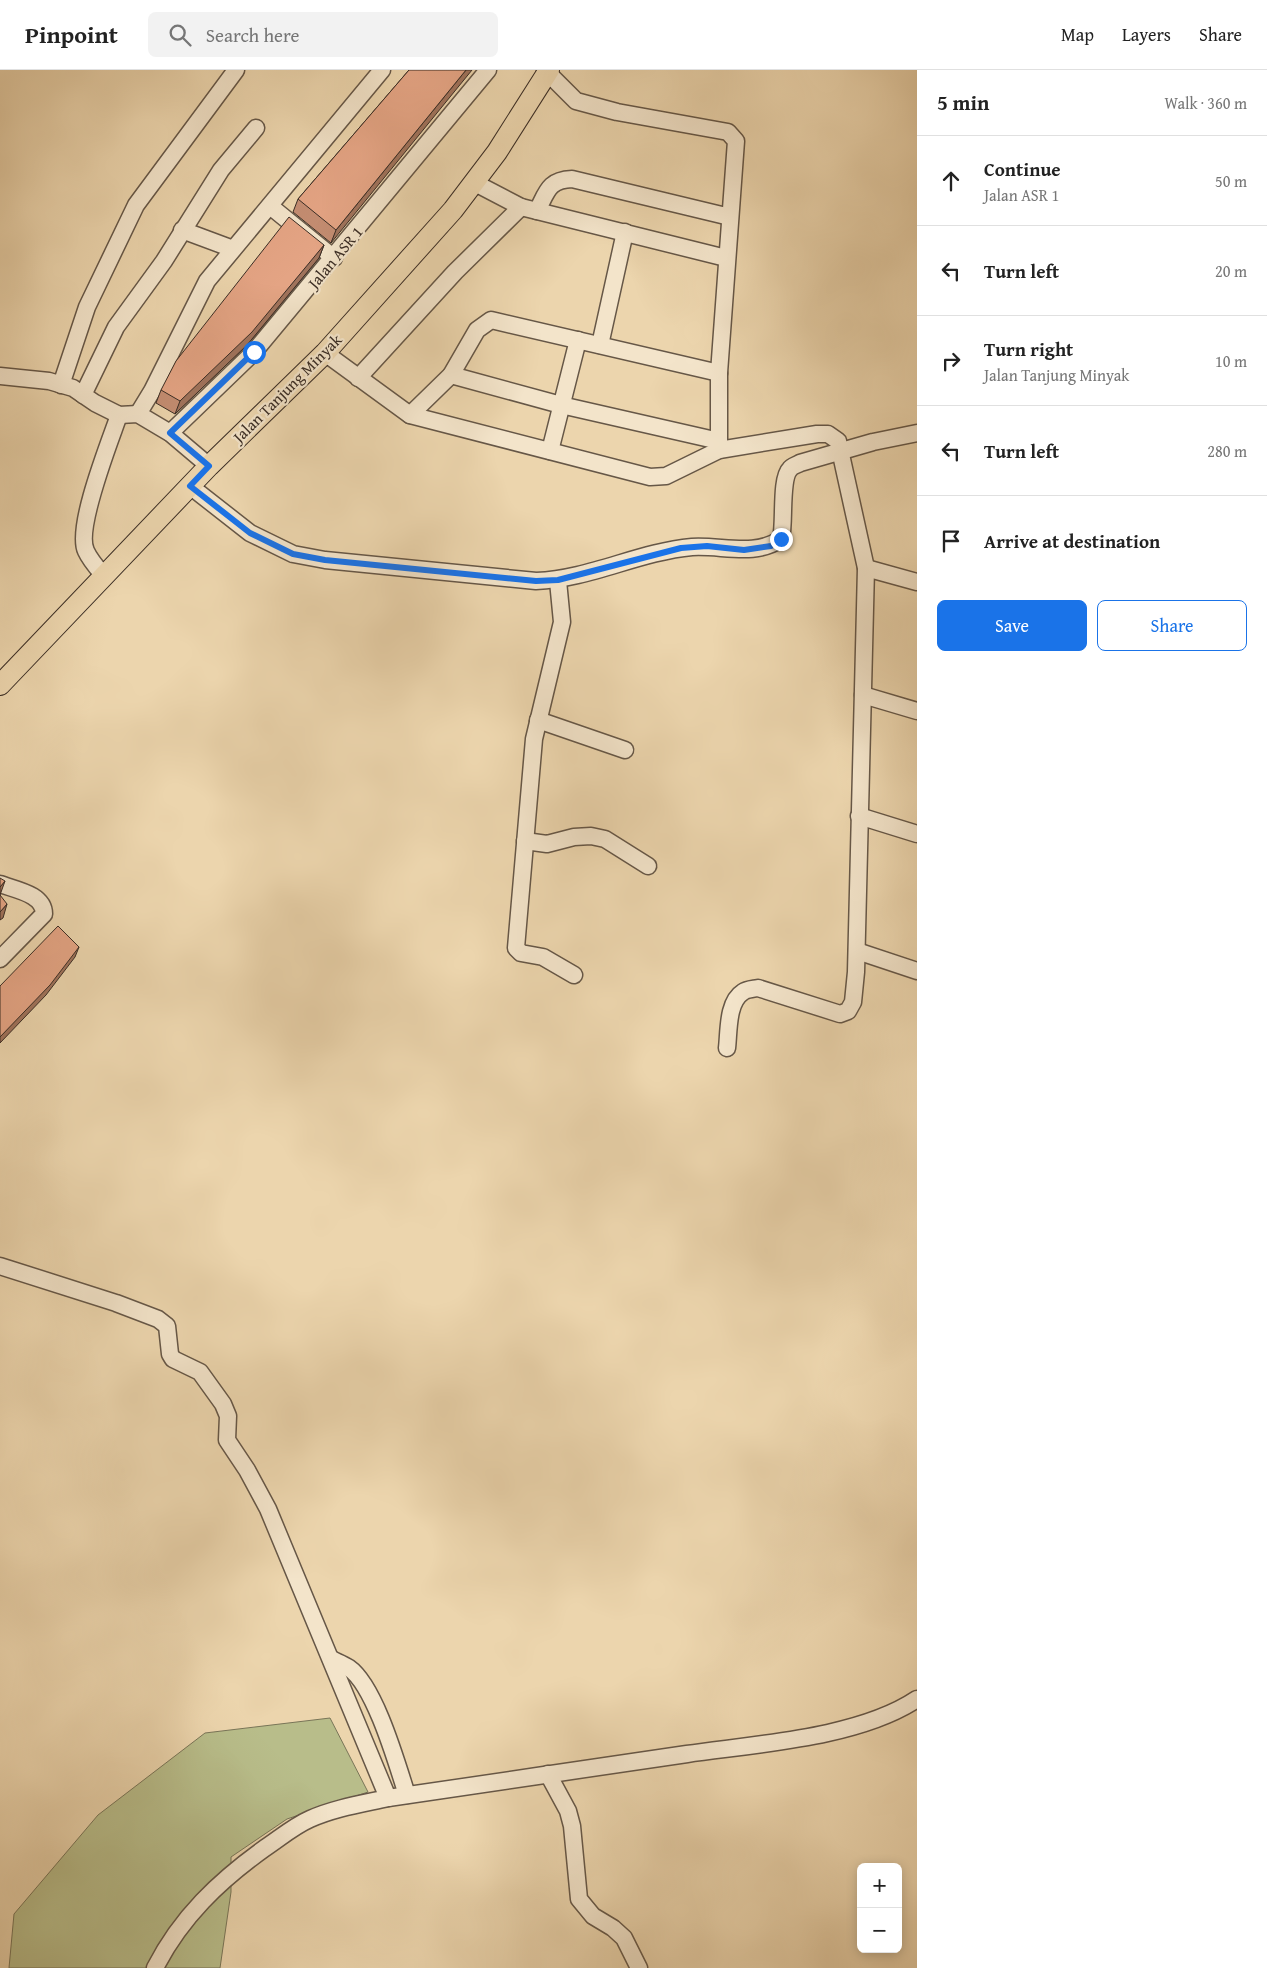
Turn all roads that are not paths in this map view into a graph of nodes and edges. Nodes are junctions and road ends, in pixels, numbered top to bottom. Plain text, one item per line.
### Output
1 (236, 70) edge
2 (382, 70) edge
3 (488, 70) edge
4 (547, 71) edge
5 (256, 128) dead end
6 (475, 183) junction
7 (270, 206) junction
8 (529, 209) junction
9 (730, 217) junction
10 (182, 230) junction
11 (625, 232) junction
12 (233, 250) junction
13 (334, 258) junction
14 (726, 258) junction
15 (578, 340) junction
16 (600, 345) junction
17 (325, 353) junction
18 (718, 373) junction
19 (451, 375) junction
20 (0, 376) edge
21 (358, 378) junction
22 (61, 385) junction
23 (83, 395) junction
24 (561, 405) junction
25 (138, 414) junction
26 (119, 415) junction
27 (410, 415) junction
28 (917, 432) edge
29 (170, 433) junction
30 (718, 446) junction
31 (550, 451) junction
32 (842, 451) junction
33 (209, 466) junction
34 (190, 486) junction
35 (866, 568) junction
36 (104, 576) junction
37 (558, 580) junction
38 (917, 582) edge
39 (0, 686) edge
40 (863, 695) junction
41 (917, 711) edge
42 (538, 720) junction
43 (625, 750) dead end
44 (859, 816) junction
45 (917, 834) edge
46 (525, 842) junction
47 (648, 866) dead end
48 (0, 884) edge
49 (856, 951) junction
50 (0, 959) edge
51 (917, 971) edge
52 (574, 975) dead end
53 (727, 1048) dead end
54 (0, 1266) edge
55 (331, 1659) junction
56 (917, 1699) edge
57 (548, 1774) junction
58 (407, 1795) junction
59 (388, 1798) junction
60 (155, 1968) edge
61 (639, 1968) edge

1 - 22 street
2 - 7 street
3 - 13 street, Jalan ASR 1
4 - 6 main road, Jalan Tanjung Minyak
4 - 9 street
5 - 10 street
6 - 8 street
6 - 17 main road, Jalan Tanjung Minyak
7 - 12 street
7 - 13 street
8 - 9 street
8 - 11 street
8 - 21 street
9 - 14 street
10 - 12 street
10 - 23 street
11 - 14 street
11 - 16 street
12 - 25 street
13 - 29 street, Jalan ASR 1
14 - 18 street
15 - 16 street
15 - 19 street
15 - 24 street
16 - 18 street
17 - 21 street
17 - 33 main road, Jalan Tanjung Minyak
18 - 30 street
19 - 24 street
19 - 27 street
20 - 22 street
21 - 27 street
22 - 23 street
23 - 26 street
24 - 30 street
24 - 31 street
25 - 26 street
25 - 29 street
26 - 36 street
27 - 31 street
28 - 32 street
29 - 33 street
30 - 31 street
30 - 32 street
32 - 35 street
32 - 37 street
33 - 34 main road, Jalan Tanjung Minyak
34 - 36 main road, Jalan Tanjung Minyak
34 - 37 street
35 - 38 street
35 - 40 street
36 - 39 main road, Jalan Tanjung Minyak
37 - 42 street
40 - 41 street
40 - 44 street
42 - 43 street
42 - 46 street
44 - 45 street
44 - 49 street
46 - 47 street
46 - 52 street
48 - 50 street
49 - 51 street
49 - 53 street
54 - 55 street
55 - 58 street
55 - 59 street
56 - 57 street
57 - 58 street
57 - 61 street
58 - 59 street
59 - 60 street

